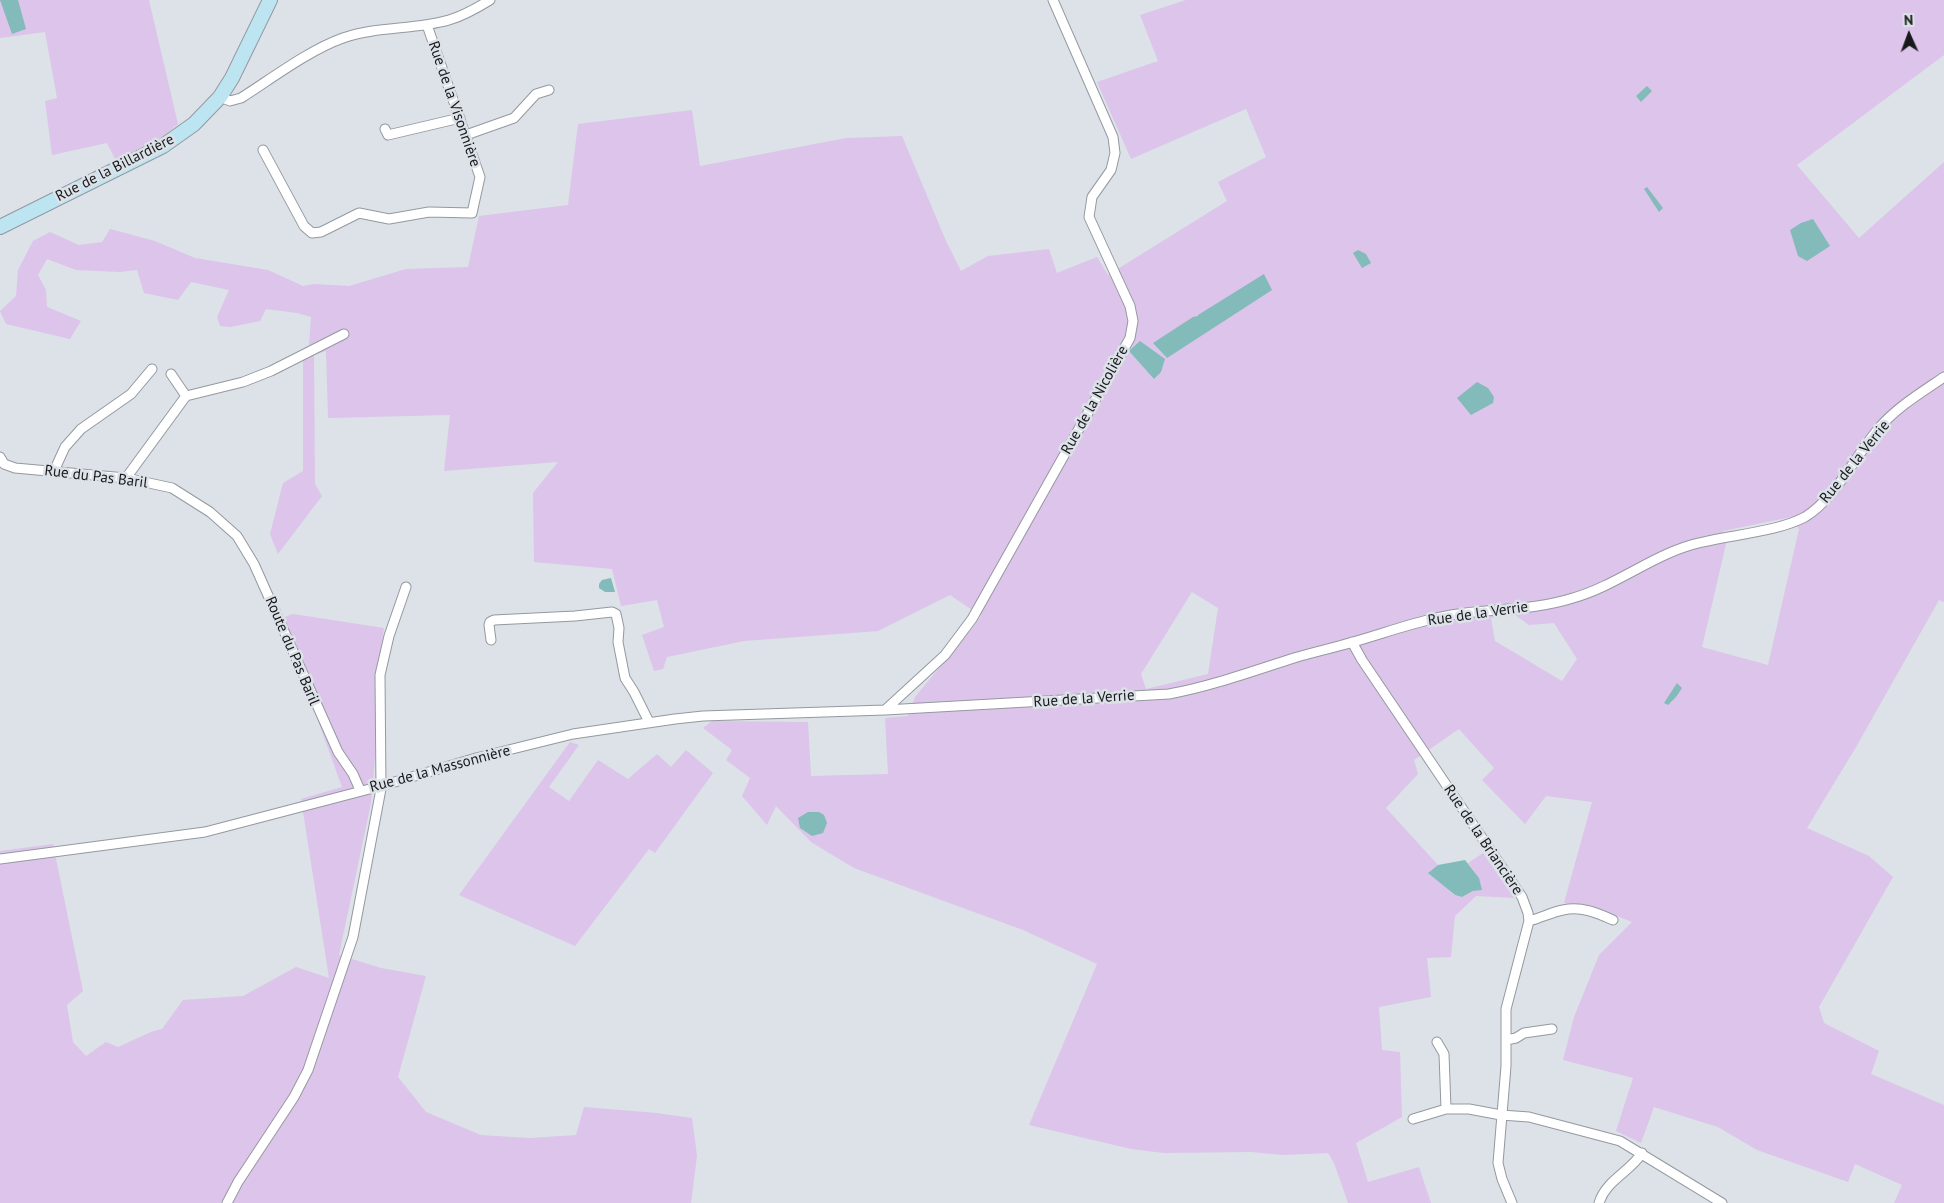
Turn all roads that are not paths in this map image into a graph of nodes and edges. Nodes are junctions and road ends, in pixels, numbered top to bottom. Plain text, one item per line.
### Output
1 (270, 0) edge
2 (490, 0) edge
3 (1053, 0) edge
4 (426, 25) junction
5 (548, 90) dead end
6 (220, 97) junction
7 (460, 118) junction
8 (386, 129) dead end
9 (466, 135) junction
10 (263, 150) dead end
11 (0, 226) edge
12 (344, 334) dead end
13 (152, 369) dead end
14 (171, 374) dead end
15 (1944, 377) edge
16 (186, 396) junction
17 (0, 457) edge
18 (54, 471) junction
19 (126, 478) junction
20 (216, 518) joint
21 (406, 588) dead end
22 (491, 640) dead end
23 (1352, 642) junction
24 (885, 710) junction
25 (649, 722) junction
26 (381, 786) junction
27 (360, 790) junction
28 (0, 859) edge
29 (1613, 920) dead end
30 (1529, 921) junction
31 (1552, 1029) dead end
32 (1506, 1040) junction
33 (1437, 1042) dead end
34 (1446, 1109) junction
35 (1501, 1115) junction
36 (1413, 1119) dead end
37 (1642, 1153) junction
38 (227, 1203) edge
39 (1512, 1203) edge
40 (1599, 1203) edge
41 (1722, 1203) edge

1 - 6 street, Rue de la Billardière
2 - 4 street
3 - 24 street, Rue de la Nicolière
4 - 6 street
4 - 7 street, Rue de la Visonnière
5 - 9 street
6 - 11 street, Rue de la Billardière
7 - 8 street
7 - 9 street, Rue de la Visonnière
9 - 10 street, Rue de la Visonnière
12 - 16 street
13 - 18 street
14 - 16 street
15 - 23 street, Rue de la Verrie
16 - 19 street
17 - 18 street, Rue du Pas Baril
18 - 19 street, Rue du Pas Baril
19 - 20 street, Rue du Pas Baril
20 - 27 street, Route du Pas Baril
21 - 26 street
22 - 25 street
23 - 24 street, Rue de la Verrie
23 - 30 street, Rue de la Briancière
24 - 25 street, Rue de la Massonnière
25 - 26 street, Rue de la Massonnière
26 - 27 street, Rue de la Massonnière
26 - 38 street
27 - 28 street, Rue de la Massonnière
29 - 30 street
30 - 32 street, Rue de la Briancière
31 - 32 street
32 - 35 street, Rue de la Briancière
33 - 34 street
34 - 35 street
34 - 36 street
35 - 37 street
35 - 39 street, Rue de la Briancière
37 - 40 street
37 - 41 street

